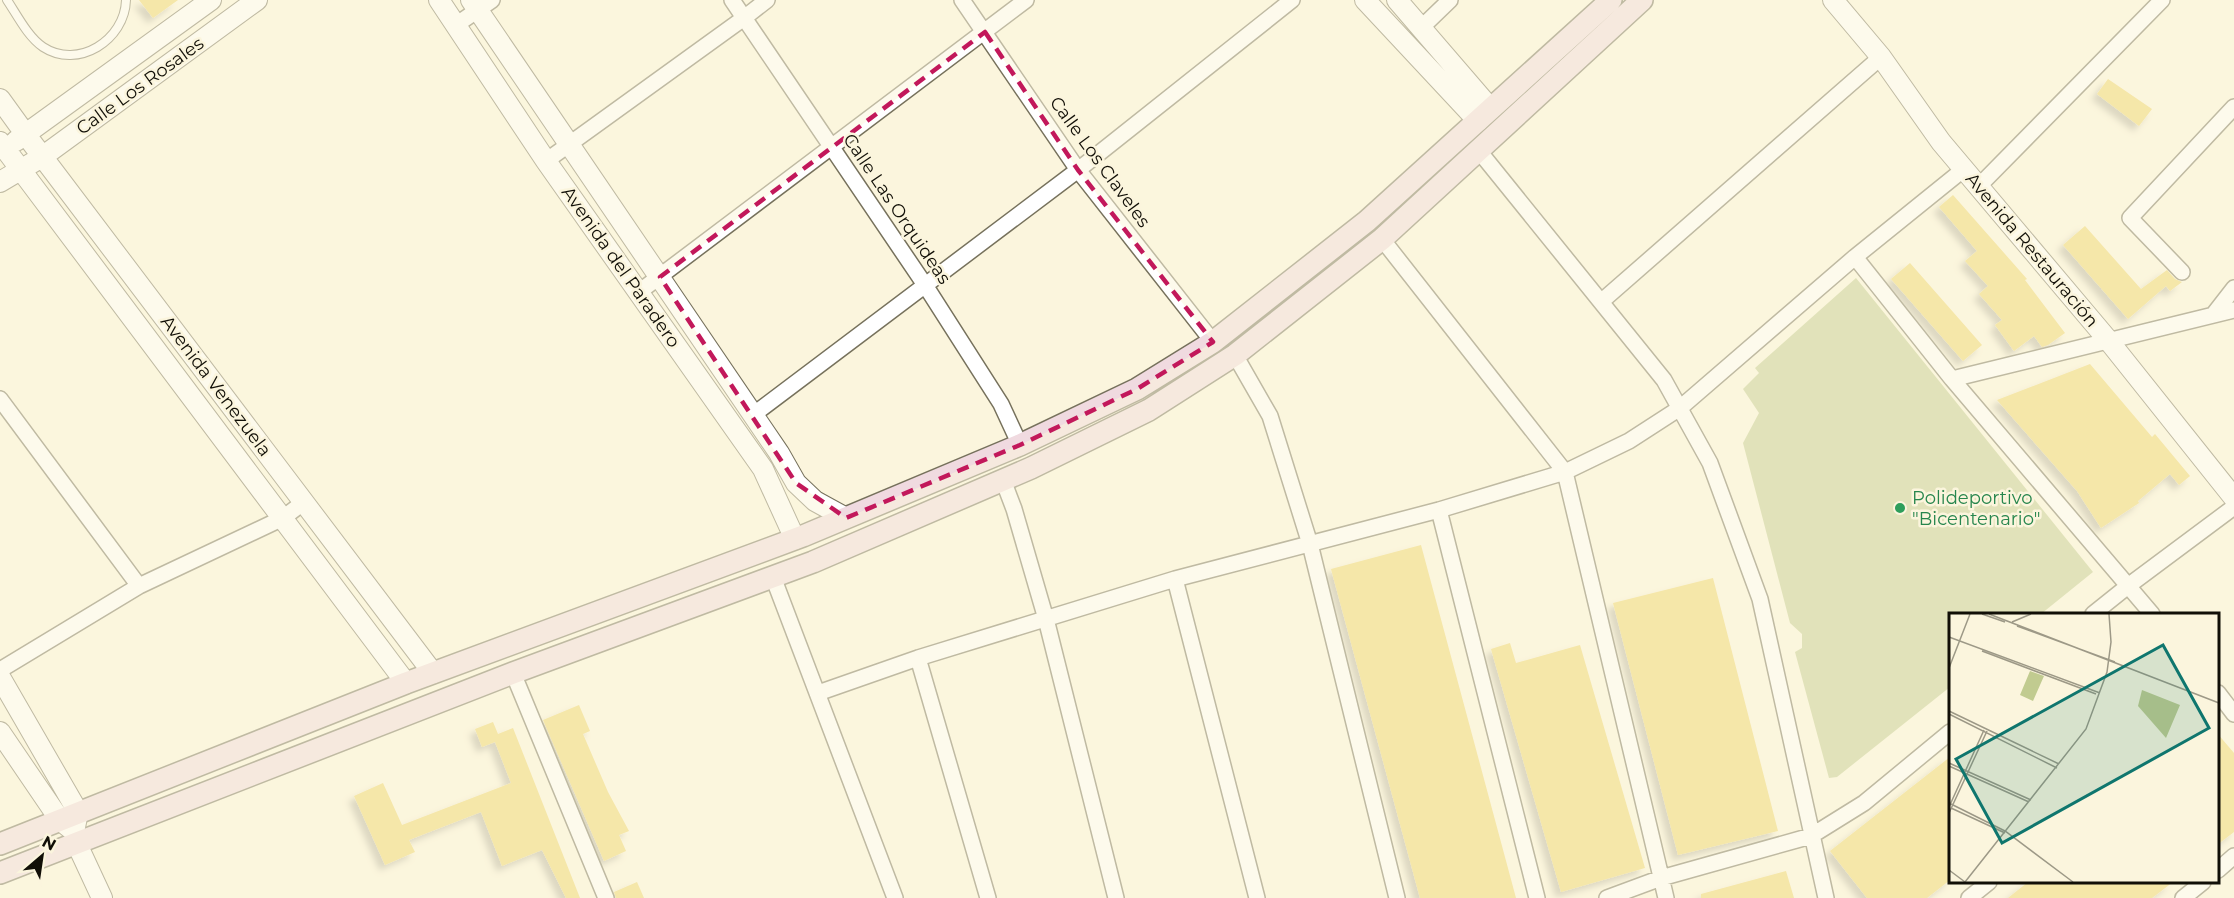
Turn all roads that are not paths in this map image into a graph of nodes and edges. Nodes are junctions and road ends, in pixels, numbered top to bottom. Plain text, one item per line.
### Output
1 (7, 0) edge
2 (126, 0) edge
3 (211, 0) edge
4 (258, 0) edge
5 (439, 0) edge
6 (732, 0) edge
7 (767, 0) edge
8 (962, 0) edge
9 (1026, 0) edge
10 (1292, 0) edge
11 (1365, 0) edge
12 (1397, 0) edge
13 (1450, 0) edge
14 (1611, 0) edge
15 (1642, 0) edge
16 (1833, 0) edge
17 (2162, 0) edge
18 (480, 3) edge
19 (744, 18) junction
20 (456, 25) junction
21 (1421, 28) junction
22 (985, 32) junction
23 (1881, 57) junction
24 (0, 99) edge
25 (2234, 107) edge
26 (1484, 114) junction
27 (26, 135) junction
28 (569, 143) junction
29 (1, 146) edge
30 (831, 147) junction
31 (1479, 151) junction
32 (42, 157) junction
33 (546, 160) junction
34 (20, 169) junction
35 (1964, 169) junction
36 (1078, 170) junction
37 (0, 182) edge
38 (1979, 186) junction
39 (1382, 239) junction
40 (1855, 257) junction
41 (2182, 273) dead end
42 (660, 277) junction
43 (925, 285) junction
44 (2234, 288) edge
45 (639, 292) junction
46 (1602, 301) junction
47 (2234, 310) edge
48 (2213, 315) junction
49 (2108, 340) junction
50 (1213, 342) junction
51 (1235, 355) junction
52 (1952, 379) junction
53 (0, 399) edge
54 (1680, 408) junction
55 (753, 415) junction
56 (1020, 445) junction
57 (1565, 472) junction
58 (1003, 480) junction
59 (2234, 498) edge
60 (304, 502) junction
61 (2234, 507) edge
62 (1439, 510) junction
63 (283, 518) junction
64 (846, 518) junction
65 (799, 538) junction
66 (1310, 544) junction
67 (813, 562) junction
68 (773, 577) junction
69 (1175, 579) junction
70 (139, 586) junction
71 (2128, 586) junction
72 (2095, 613) edge
73 (2150, 613) edge
74 (1046, 619) junction
75 (918, 658) junction
76 (0, 670) edge
77 (433, 673) junction
78 (513, 673) junction
79 (0, 677) edge
80 (406, 683) junction
81 (818, 693) junction
82 (2219, 696) edge
83 (2234, 714) edge
84 (0, 732) edge
85 (1949, 733) edge
86 (72, 827) junction
87 (1811, 836) junction
88 (0, 844) edge
89 (2234, 856) edge
90 (2219, 868) edge
91 (0, 873) edge
92 (1661, 878) junction
93 (1988, 883) edge
94 (2202, 883) edge
95 (102, 898) edge
96 (606, 898) edge
97 (895, 898) edge
98 (988, 898) edge
99 (1116, 898) edge
100 (1257, 898) edge
101 (1397, 898) edge
102 (1537, 898) edge
103 (1607, 898) edge
104 (1666, 898) edge
105 (1826, 898) edge
106 (1969, 898) edge
107 (2183, 898) edge

1 - 2 lane
3 - 27 street, Calle Los Rosales
4 - 32 street, Calle Los Rosales
5 - 20 street, Avenida del Paradero
6 - 19 street, Calle Las Orquideas
7 - 19 street
8 - 22 street, Calle Los Claveles
9 - 22 street
10 - 36 street
11 - 26 street
12 - 21 street
13 - 21 street
14 - 26 main road
15 - 31 main road
16 - 23 street, Avenida Restauración
17 - 38 street
18 - 20 street
18 - 28 street, Avenida del Paradero
19 - 28 street
19 - 30 street, Calle Las Orquideas
20 - 33 street, Avenida del Paradero
21 - 26 street
22 - 30 street
22 - 36 street, Calle Los Claveles
23 - 35 street, Avenida Restauración
23 - 46 street
24 - 27 street, Avenida Venezuela
25 - 41 street
26 - 50 main road
27 - 29 street, Calle Los Rosales
27 - 32 street, Avenida Venezuela
28 - 33 street
28 - 42 street, Avenida del Paradero
29 - 34 street, Avenida Venezuela
30 - 42 street
30 - 43 street, Calle Las Orquideas
31 - 39 main road
31 - 46 street
32 - 34 street, Calle Los Rosales
32 - 60 street, Avenida Venezuela
33 - 45 street, Avenida del Paradero
34 - 37 street, Calle Los Rosales
34 - 63 street, Avenida Venezuela
35 - 38 street, Avenida Restauración
35 - 40 street
36 - 43 street
36 - 50 street, Calle Los Claveles
38 - 49 street, Avenida Restauración
39 - 51 main road
39 - 57 street
40 - 52 street
40 - 54 street
42 - 45 street
42 - 55 street, Avenida del Paradero
43 - 55 street
43 - 56 street, Calle Las Orquideas
44 - 48 street
45 - 65 street, Avenida del Paradero
46 - 54 street
47 - 48 street
48 - 49 street
49 - 52 street
49 - 59 street, Avenida Restauración
50 - 56 main road
51 - 58 main road
51 - 66 street
52 - 71 street
53 - 70 street
54 - 57 street
54 - 87 street
55 - 64 street, Avenida del Paradero
56 - 64 main road
57 - 62 street
57 - 92 street
58 - 67 main road
58 - 74 street
60 - 63 street
60 - 77 street, Avenida Venezuela
61 - 71 street
62 - 66 street
62 - 102 street
63 - 70 street
63 - 80 street, Avenida Venezuela
64 - 65 main road
65 - 67 main road
65 - 77 main road
66 - 69 street
66 - 101 street
67 - 68 main road
68 - 78 main road
68 - 81 street
69 - 74 street
69 - 100 street
70 - 76 street
71 - 72 street
71 - 73 street
74 - 75 street
74 - 99 street
75 - 81 street
75 - 98 street
77 - 80 main road
78 - 86 main road
78 - 96 street
79 - 86 street
80 - 86 main road
81 - 97 street
82 - 83 street
84 - 86 street
85 - 87 street
86 - 88 main road
86 - 91 main road
86 - 95 street
87 - 92 street
87 - 105 street
89 - 90 street
92 - 103 street
92 - 104 street
93 - 106 street
94 - 107 street

